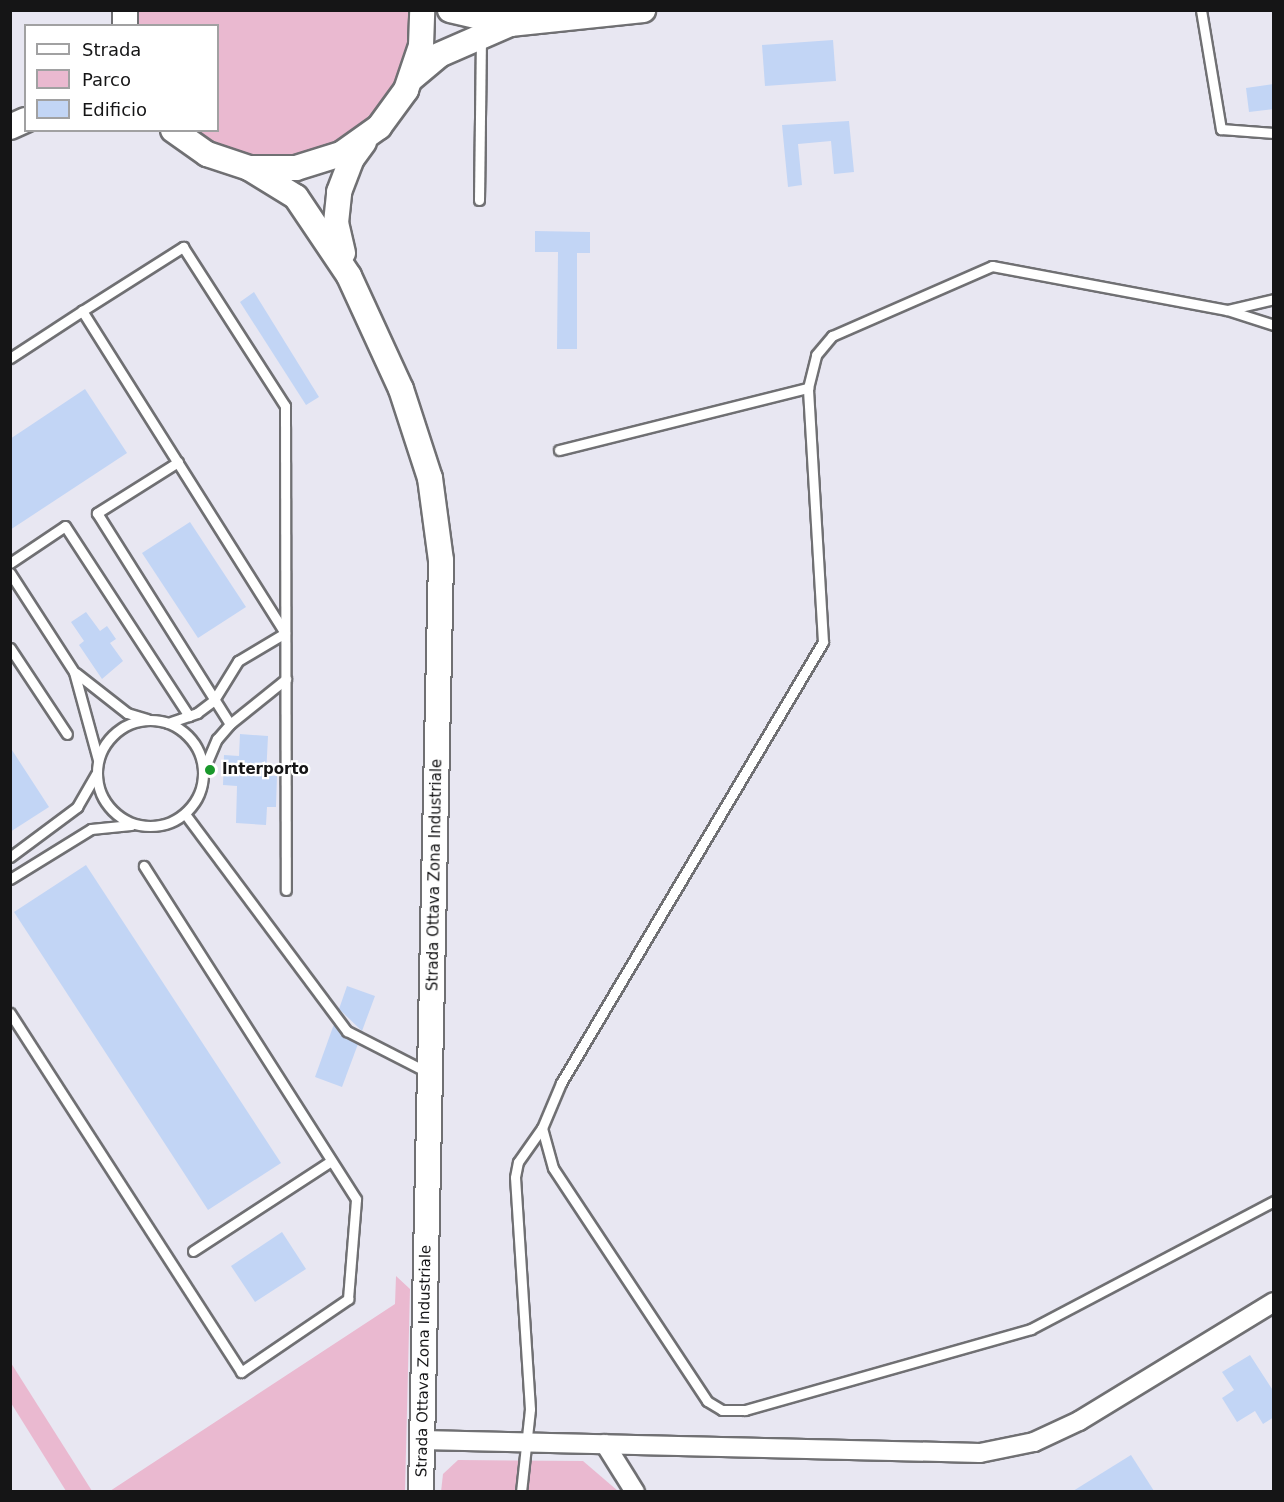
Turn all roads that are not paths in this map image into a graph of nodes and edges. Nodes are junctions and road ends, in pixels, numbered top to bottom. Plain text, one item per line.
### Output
1 (422, 10) edge
2 (450, 10) edge
3 (643, 10) edge
4 (1201, 10) edge
5 (479, 21) edge
6 (411, 80) junction
7 (24, 121) edge
8 (10, 127) edge
9 (176, 132) edge
10 (1274, 133) edge
11 (370, 135) junction
12 (249, 168) junction
13 (479, 200) dead end
14 (349, 276) junction
15 (1274, 299) edge
16 (1227, 310) junction
17 (82, 311) junction
18 (1274, 325) edge
19 (10, 357) edge
20 (808, 388) junction
21 (559, 450) dead end
22 (178, 462) junction
23 (10, 563) edge
24 (10, 573) edge
25 (285, 633) junction
26 (10, 648) edge
27 (74, 672) junction
28 (286, 679) junction
29 (214, 699) junction
30 (189, 717) junction
31 (151, 720) junction
32 (168, 723) junction
33 (230, 724) junction
34 (67, 734) dead end
35 (98, 760) junction
36 (204, 769) junction
37 (97, 771) junction
38 (185, 814) junction
39 (135, 825) junction
40 (10, 857) edge
41 (144, 866) dead end
42 (10, 879) edge
43 (286, 890) dead end
44 (10, 1013) edge
45 (431, 1075) junction
46 (542, 1128) junction
47 (331, 1161) junction
48 (1274, 1202) edge
49 (193, 1251) dead end
50 (1274, 1302) edge
51 (422, 1440) junction
52 (526, 1442) junction
53 (604, 1444) junction
54 (421, 1491) edge
55 (520, 1491) edge
56 (635, 1491) edge

1 - 6 main road
2 - 5 main road
3 - 5 main road
4 - 10 lane
5 - 6 main road
5 - 13 lane
6 - 11 main road
7 - 8 main road
9 - 12 main road
11 - 12 main road
11 - 14 main road
12 - 14 main road
14 - 45 main road, Strada Ottava Zona Industriale
15 - 16 lane
16 - 18 lane
16 - 20 lane
17 - 19 lane
17 - 22 lane
17 - 25 lane
20 - 21 lane
20 - 46 lane
22 - 25 lane
22 - 29 lane
23 - 30 lane
24 - 27 lane
25 - 28 lane
25 - 29 lane
26 - 34 lane
27 - 31 lane
27 - 35 lane
28 - 33 lane
28 - 43 lane
29 - 30 lane
29 - 33 lane
30 - 32 lane
31 - 32 lane
31 - 35 lane
32 - 36 lane
33 - 36 lane
35 - 37 lane
36 - 38 lane
37 - 39 lane
37 - 40 lane
38 - 39 lane
38 - 45 lane
39 - 42 lane
41 - 47 lane
44 - 47 lane
45 - 51 main road, Strada Ottava Zona Industriale
46 - 48 lane
46 - 52 lane
47 - 49 lane
50 - 53 street
51 - 52 street
51 - 54 main road, Strada Ottava Zona Industriale
52 - 53 street
52 - 55 lane
53 - 56 street

